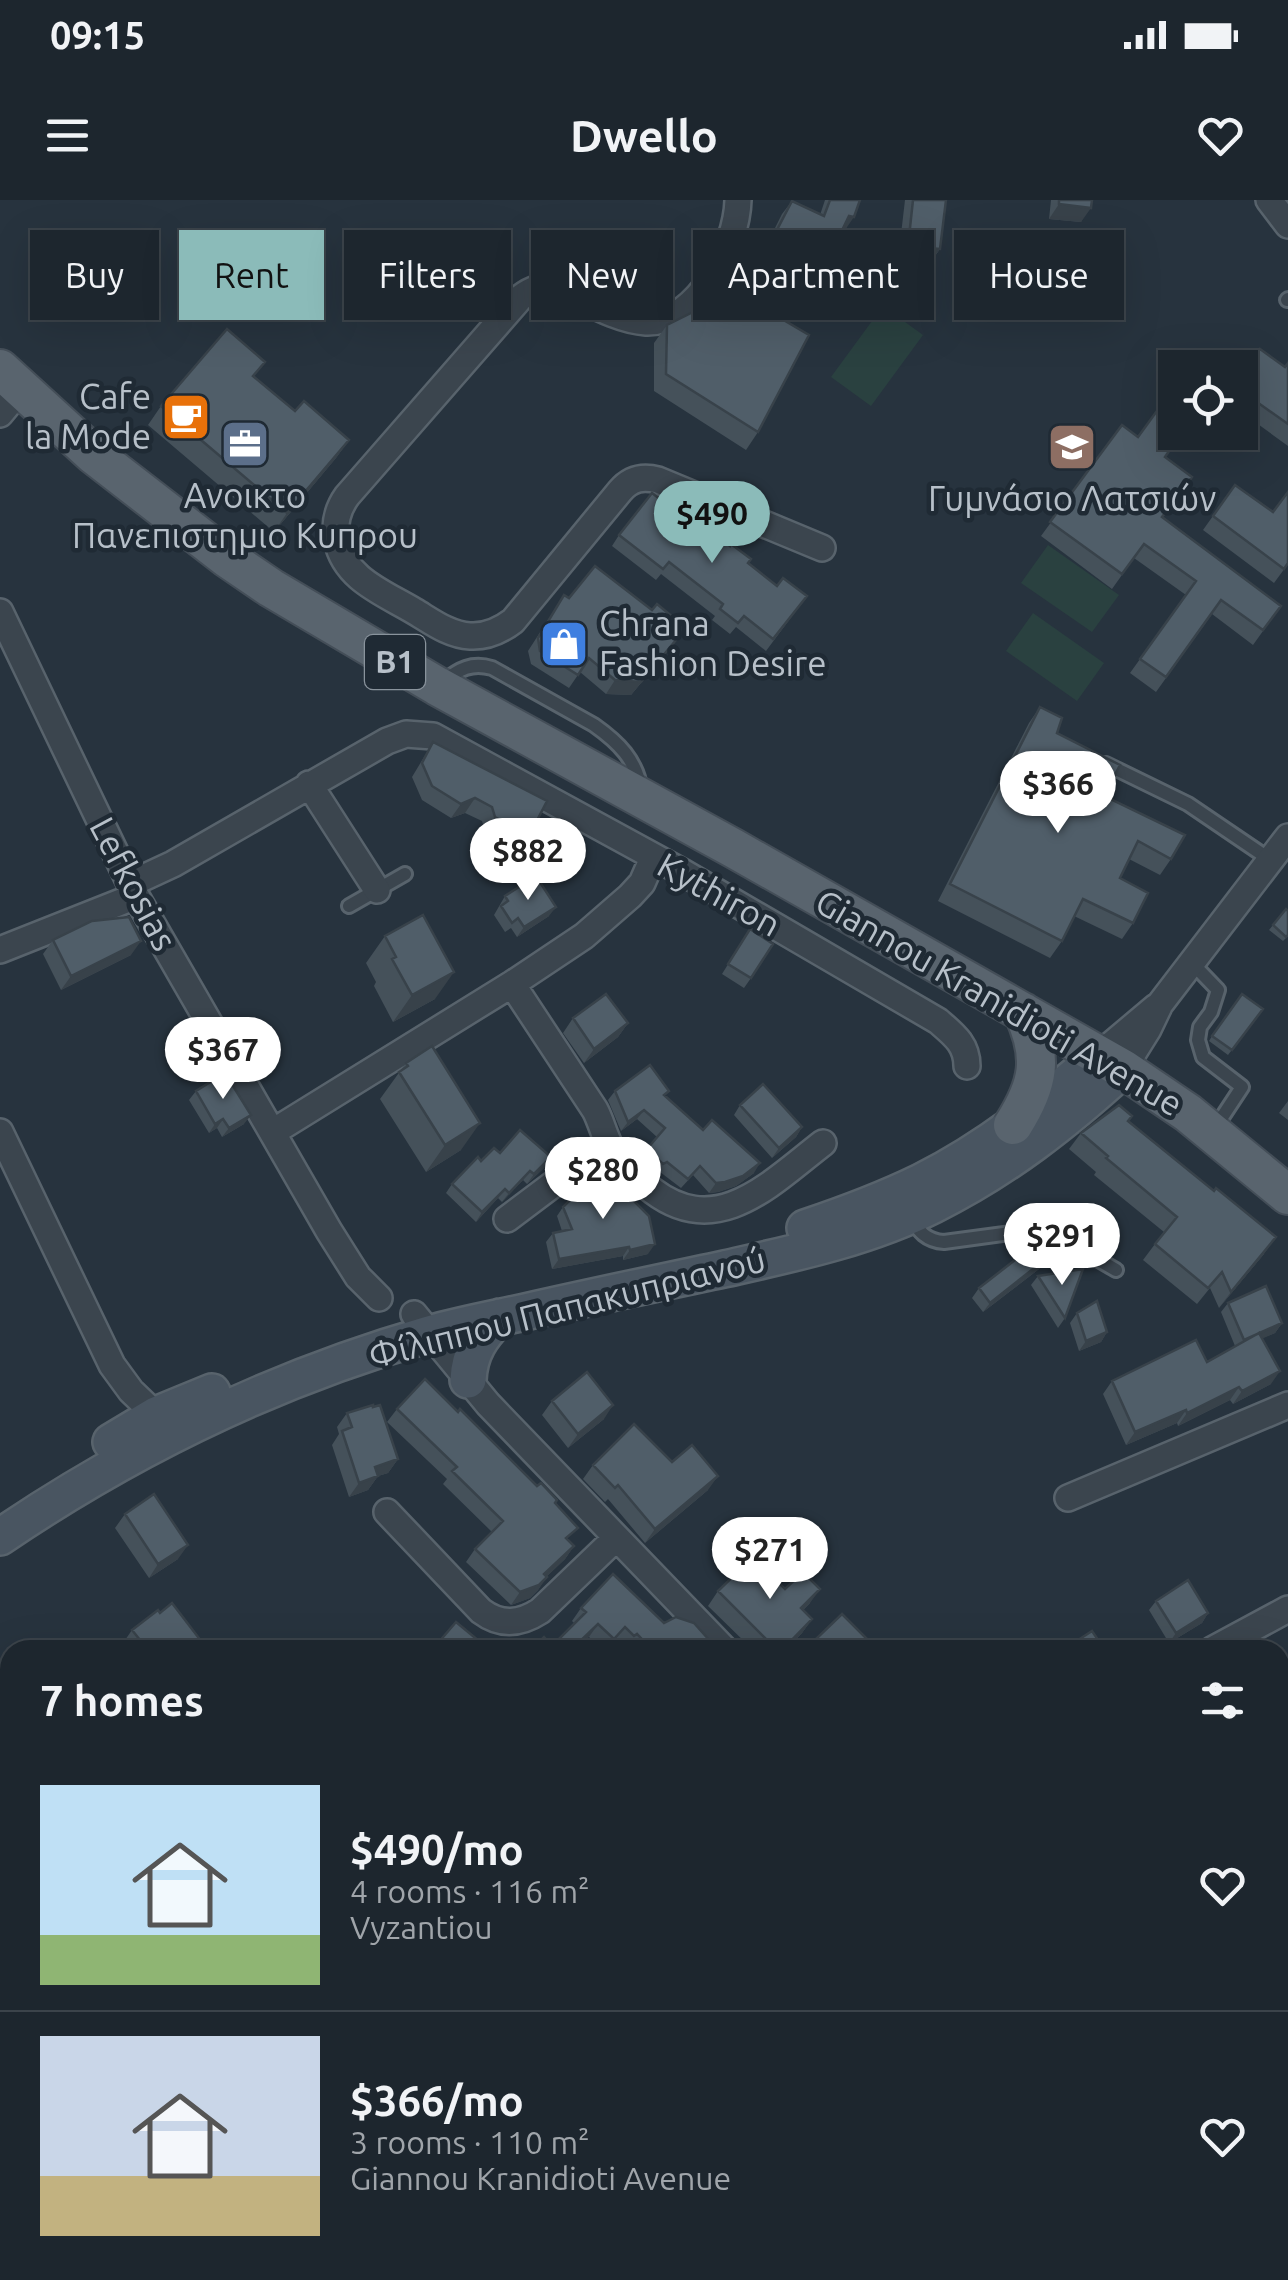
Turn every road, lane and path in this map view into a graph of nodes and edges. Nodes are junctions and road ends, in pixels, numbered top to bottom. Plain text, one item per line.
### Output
1 (738, 200) edge
2 (1268, 200) edge
3 (1288, 225) edge
4 (7, 391) edge
5 (822, 548) dead end
6 (0, 612) edge
7 (1088, 755) edge
8 (309, 784) junction
9 (1288, 838) edge
10 (733, 848) junction
11 (653, 858) junction
12 (1272, 860) junction
13 (405, 874) dead end
14 (684, 874) junction
15 (133, 890) junction
16 (376, 890) junction
17 (349, 906) dead end
18 (0, 950) edge
19 (1192, 963) junction
20 (512, 984) junction
21 (1023, 1012) junction
22 (1111, 1062) junction
23 (966, 1066) dead end
24 (1013, 1126) junction
25 (0, 1132) edge
26 (273, 1132) junction
27 (1212, 1132) junction
28 (608, 1143) junction
29 (822, 1144) dead end
30 (1288, 1195) edge
31 (908, 1216) junction
32 (507, 1219) dead end
33 (1116, 1270) dead end
34 (500, 1318) junction
35 (405, 1322) junction
36 (112, 1365) junction
37 (478, 1392) junction
38 (1288, 1405) edge
39 (156, 1415) junction
40 (119, 1437) junction
41 (1068, 1498) dead end
42 (387, 1512) dead end
43 (0, 1514) edge
44 (0, 1537) edge
45 (616, 1538) junction
46 (1288, 1609) edge
47 (715, 1640) edge
48 (1231, 1640) edge

1 - 5 street
2 - 3 street
4 - 10 main road, B1
6 - 15 street, Lefkosias
7 - 12 lane
8 - 11 street, Kythiron
8 - 15 street, Kythiron
8 - 16 street
9 - 12 street
10 - 14 street
10 - 21 main road, Giannou Kranidioti Avenue / B1
11 - 14 street, Kythiron
11 - 20 street
12 - 19 street
13 - 16 lane
14 - 23 street, Kythiron
15 - 18 street, Kythiron
15 - 26 street, Lefkosias
16 - 17 lane
19 - 22 street
19 - 27 lane
20 - 26 street
20 - 28 street
21 - 22 main road, Giannou Kranidioti Avenue / B1
21 - 24 main road
22 - 24 main road, Φίλιππου Παπακυπριανού
22 - 27 main road, Giannou Kranidioti Avenue / B1
22 - 31 main road, Φίλιππου Παπακυπριανού
24 - 35 main road, Φίλιππου Παπακυπριανού
25 - 36 street
26 - 35 street, Lefkosias
27 - 30 main road, Giannou Kranidioti Avenue / B1
28 - 29 street
28 - 32 street
31 - 33 lane
31 - 34 main road, Φίλιππου Παπακυπριανού
34 - 35 main road, Φίλιππου Παπακυπριανού
34 - 37 main road
35 - 37 street, Lefkosias
35 - 39 main road, Φίλιππου Παπακυπριανού
35 - 44 main road, Φίλιππου Παπακυπριανού
36 - 39 street
36 - 40 street
37 - 45 street, Lefkosias
38 - 41 street
39 - 40 main road, Φίλιππου Παπακυπριανού
40 - 43 main road, Φίλιππου Παπακυπριανού
42 - 45 street
45 - 47 street, Lefkosias
46 - 48 street

